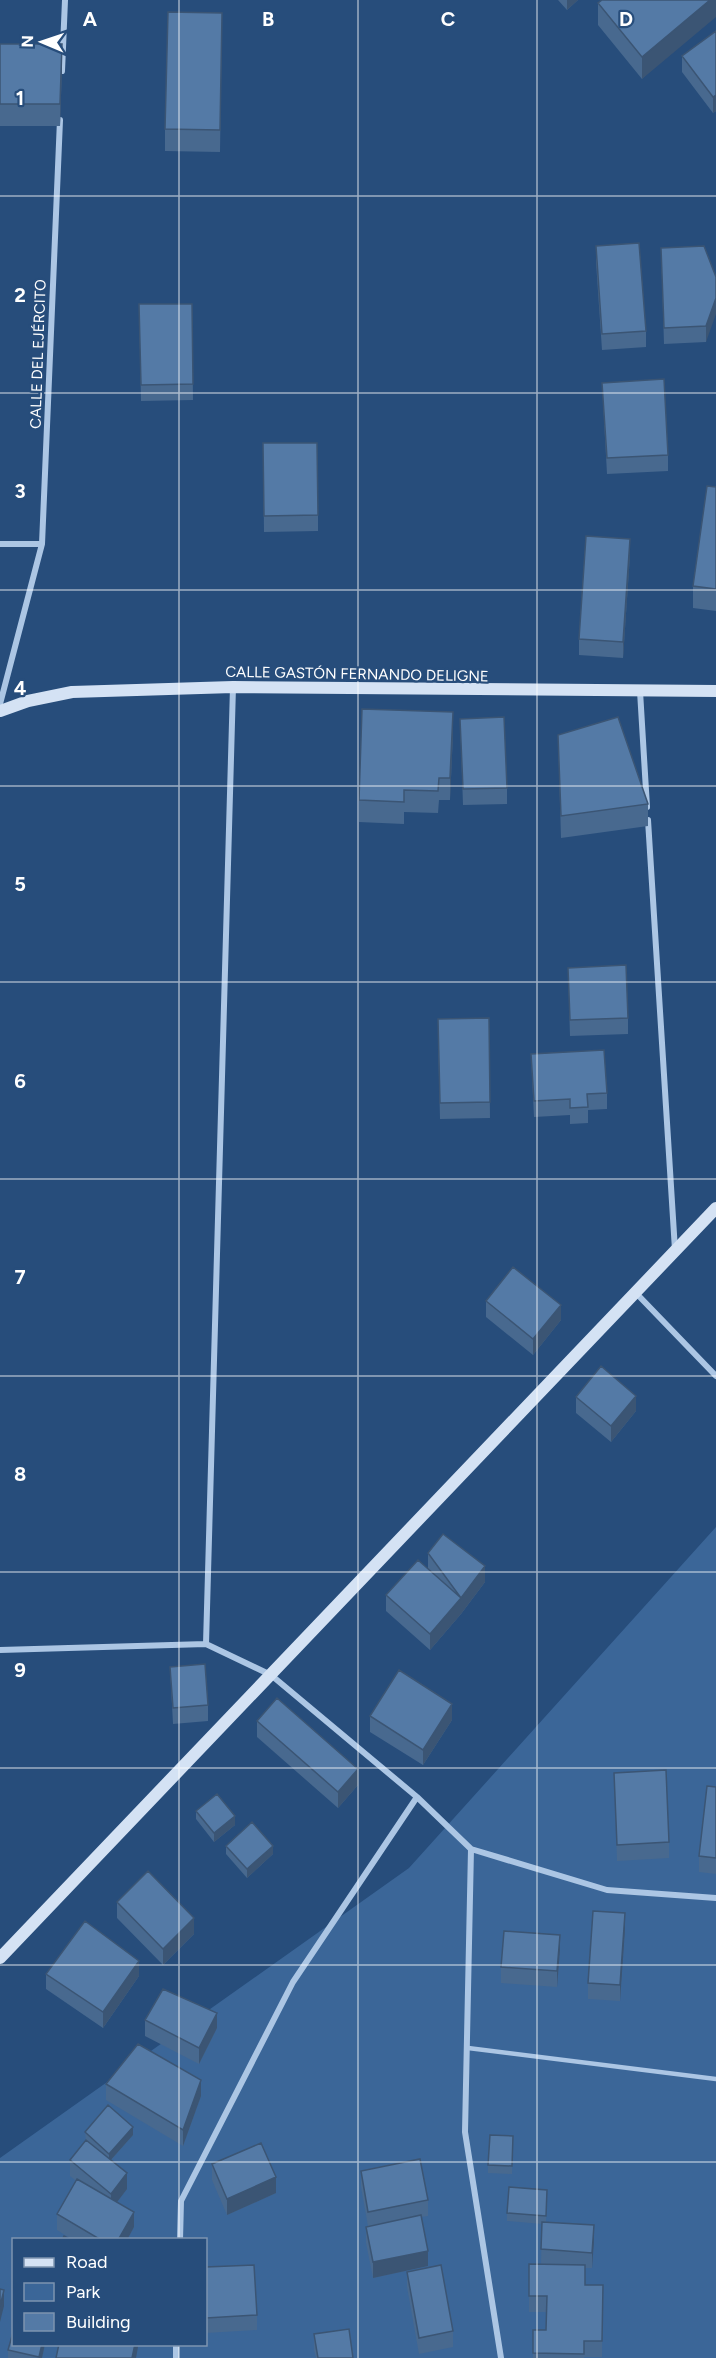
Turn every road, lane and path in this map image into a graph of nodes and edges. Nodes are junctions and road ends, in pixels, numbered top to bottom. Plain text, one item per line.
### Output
1 (65, 0) edge
2 (62, 76) edge
3 (60, 116) edge
4 (0, 544) edge
5 (42, 544) junction
6 (233, 687) junction
7 (640, 691) junction
8 (716, 691) edge
9 (0, 704) edge
10 (0, 711) edge
11 (716, 1208) edge
12 (675, 1251) junction
13 (635, 1292) junction
14 (716, 1376) edge
15 (206, 1644) junction
16 (0, 1650) edge
17 (272, 1675) junction
18 (417, 1797) junction
19 (471, 1849) junction
20 (716, 1898) edge
21 (0, 1958) edge
22 (468, 2048) junction
23 (716, 2079) edge
24 (180, 2238) edge
25 (501, 2358) edge

1 - 2 street
3 - 5 street, CALLE DEL EJÉRCITO
4 - 5 street
5 - 9 street, CALLE DEL EJÉRCITO
6 - 7 street, CALLE GASTÓN FERNANDO DELIGNE
6 - 10 street, CALLE GASTÓN FERNANDO DELIGNE
6 - 15 street
7 - 8 street, CALLE GASTÓN FERNANDO DELIGNE
7 - 12 street
11 - 12 street
12 - 13 street
13 - 14 street
13 - 17 street
15 - 16 street
15 - 17 street
17 - 18 street
17 - 21 street
18 - 19 street
18 - 24 street
19 - 20 street
19 - 22 street
22 - 23 lane
22 - 25 street

